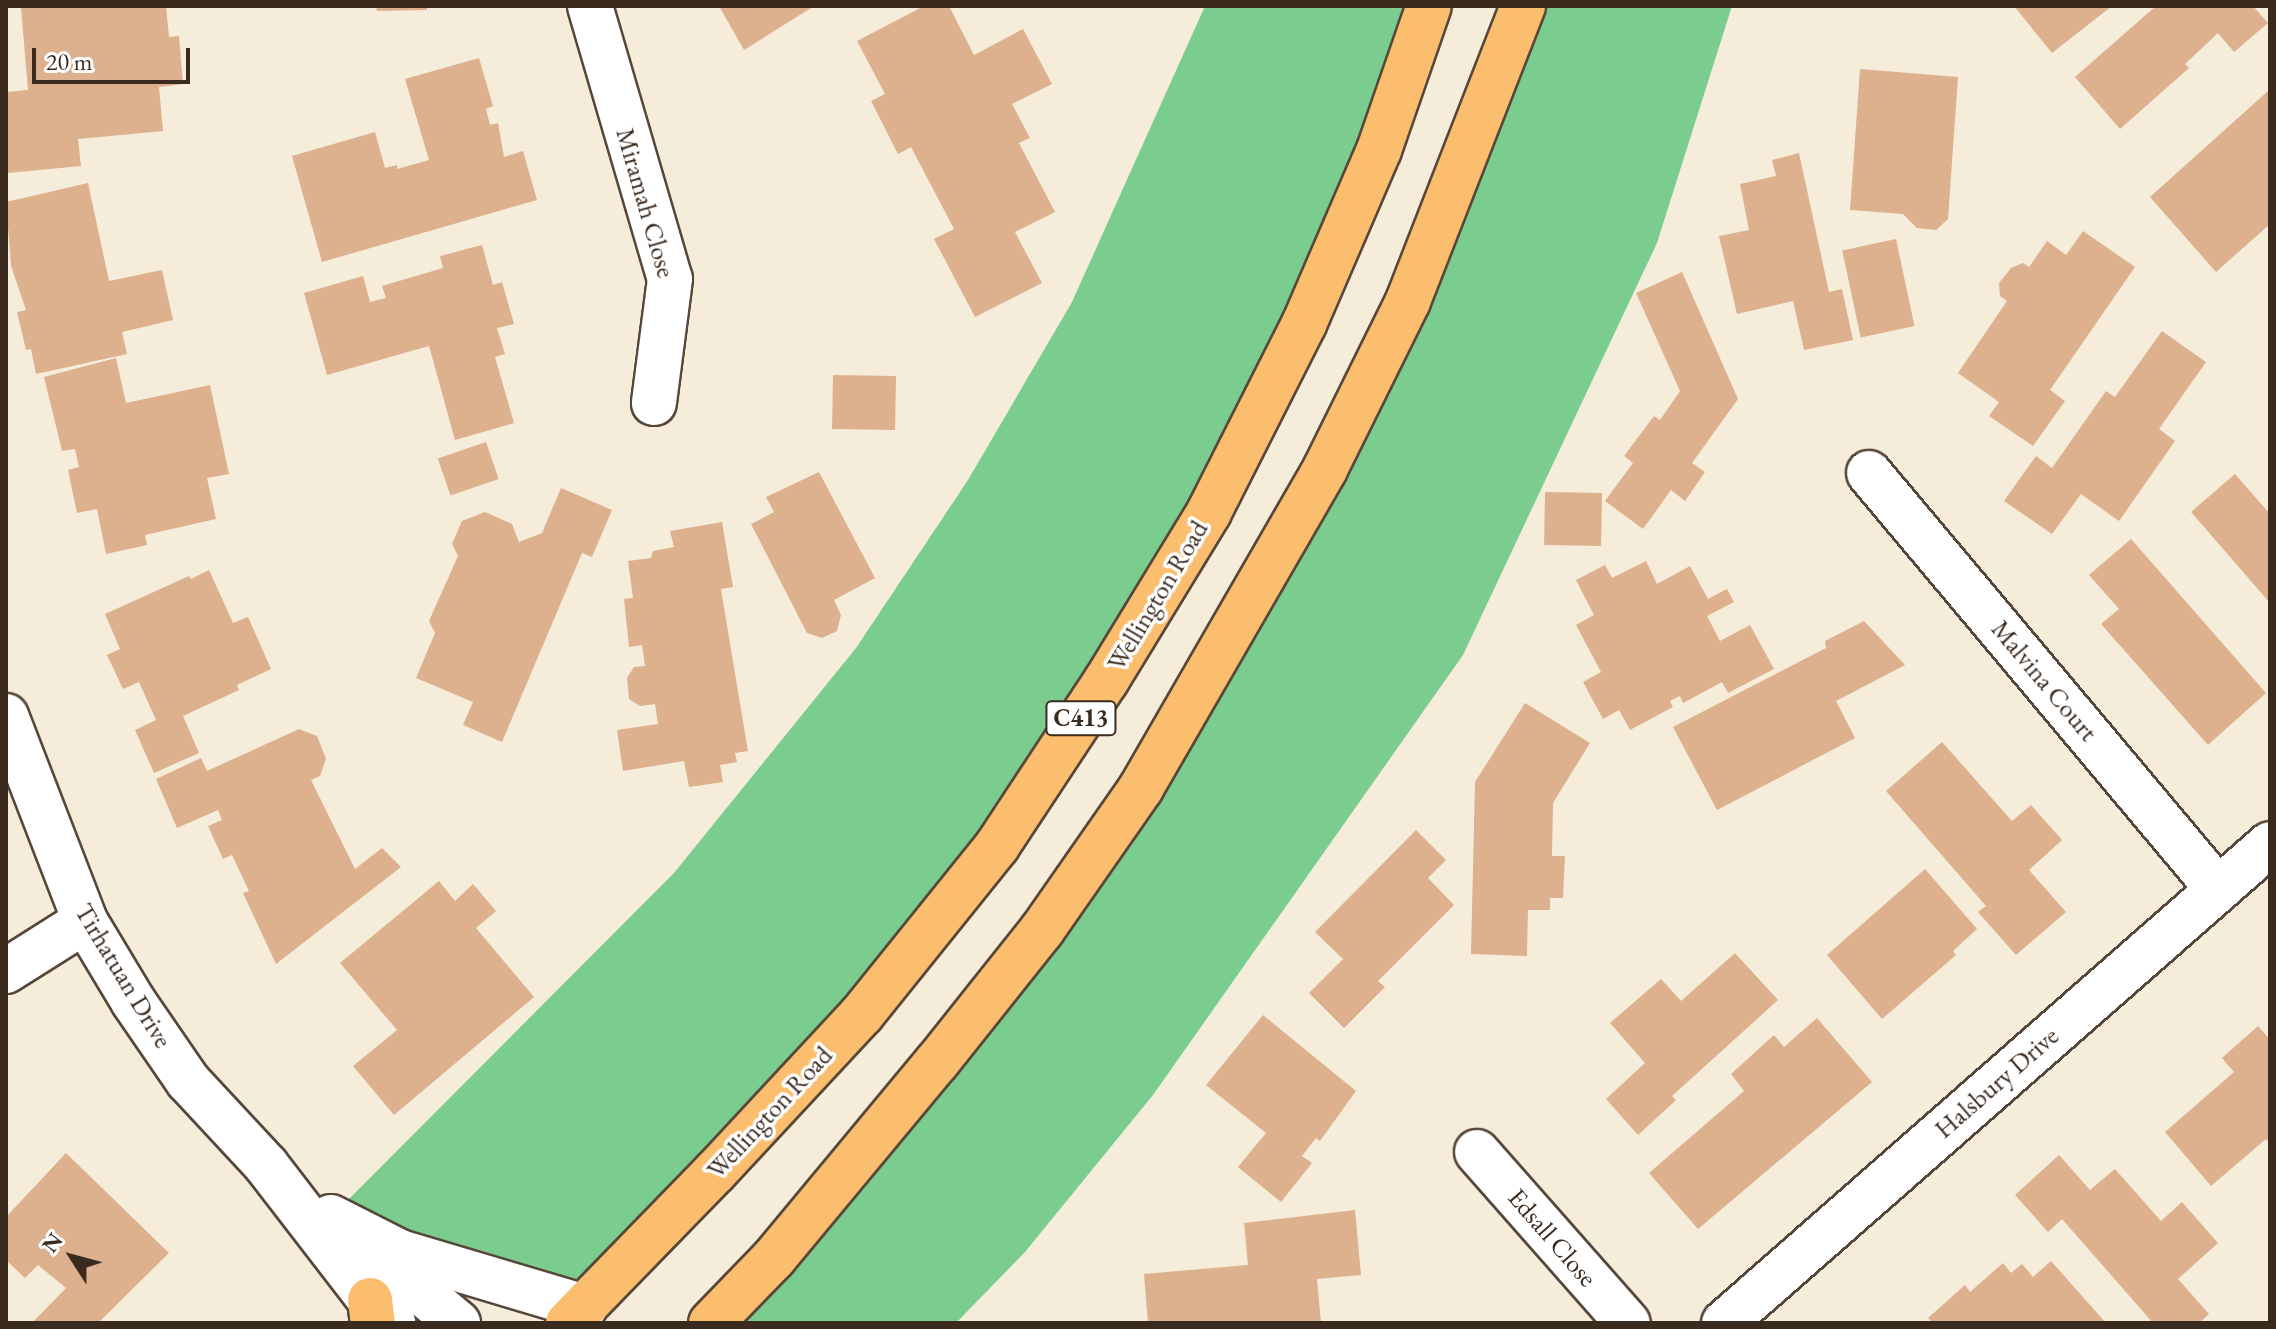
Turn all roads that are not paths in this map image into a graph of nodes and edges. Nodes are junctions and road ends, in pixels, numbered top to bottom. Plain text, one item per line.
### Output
1 (590, 6) edge
2 (1429, 6) edge
3 (1523, 6) edge
4 (654, 403) dead end
5 (1869, 473) dead end
6 (6, 716) edge
7 (2270, 844) edge
8 (2218, 889) junction
9 (85, 921) junction
10 (6, 971) edge
11 (1477, 1152) dead end
12 (266, 1165) junction
13 (331, 1217) junction
14 (379, 1315) edge
15 (577, 1315) edge
16 (458, 1323) edge
17 (711, 1323) edge
18 (1628, 1323) edge
19 (1724, 1323) edge

1 - 4 street, Miramah Close
2 - 15 main road, Wellington Road / C413
3 - 17 main road
5 - 8 street, Malvina Court
6 - 9 street, Tirhatuan Drive
7 - 8 street, Halsbury Drive
8 - 19 street, Halsbury Drive
9 - 10 street
9 - 12 street, Tirhatuan Drive
11 - 18 street, Edsall Close
12 - 13 street, Tirhatuan Drive
12 - 14 street, Tirhatuan Drive
13 - 15 street, Tirhatuan Drive
13 - 16 street, Tirhatuan Drive

